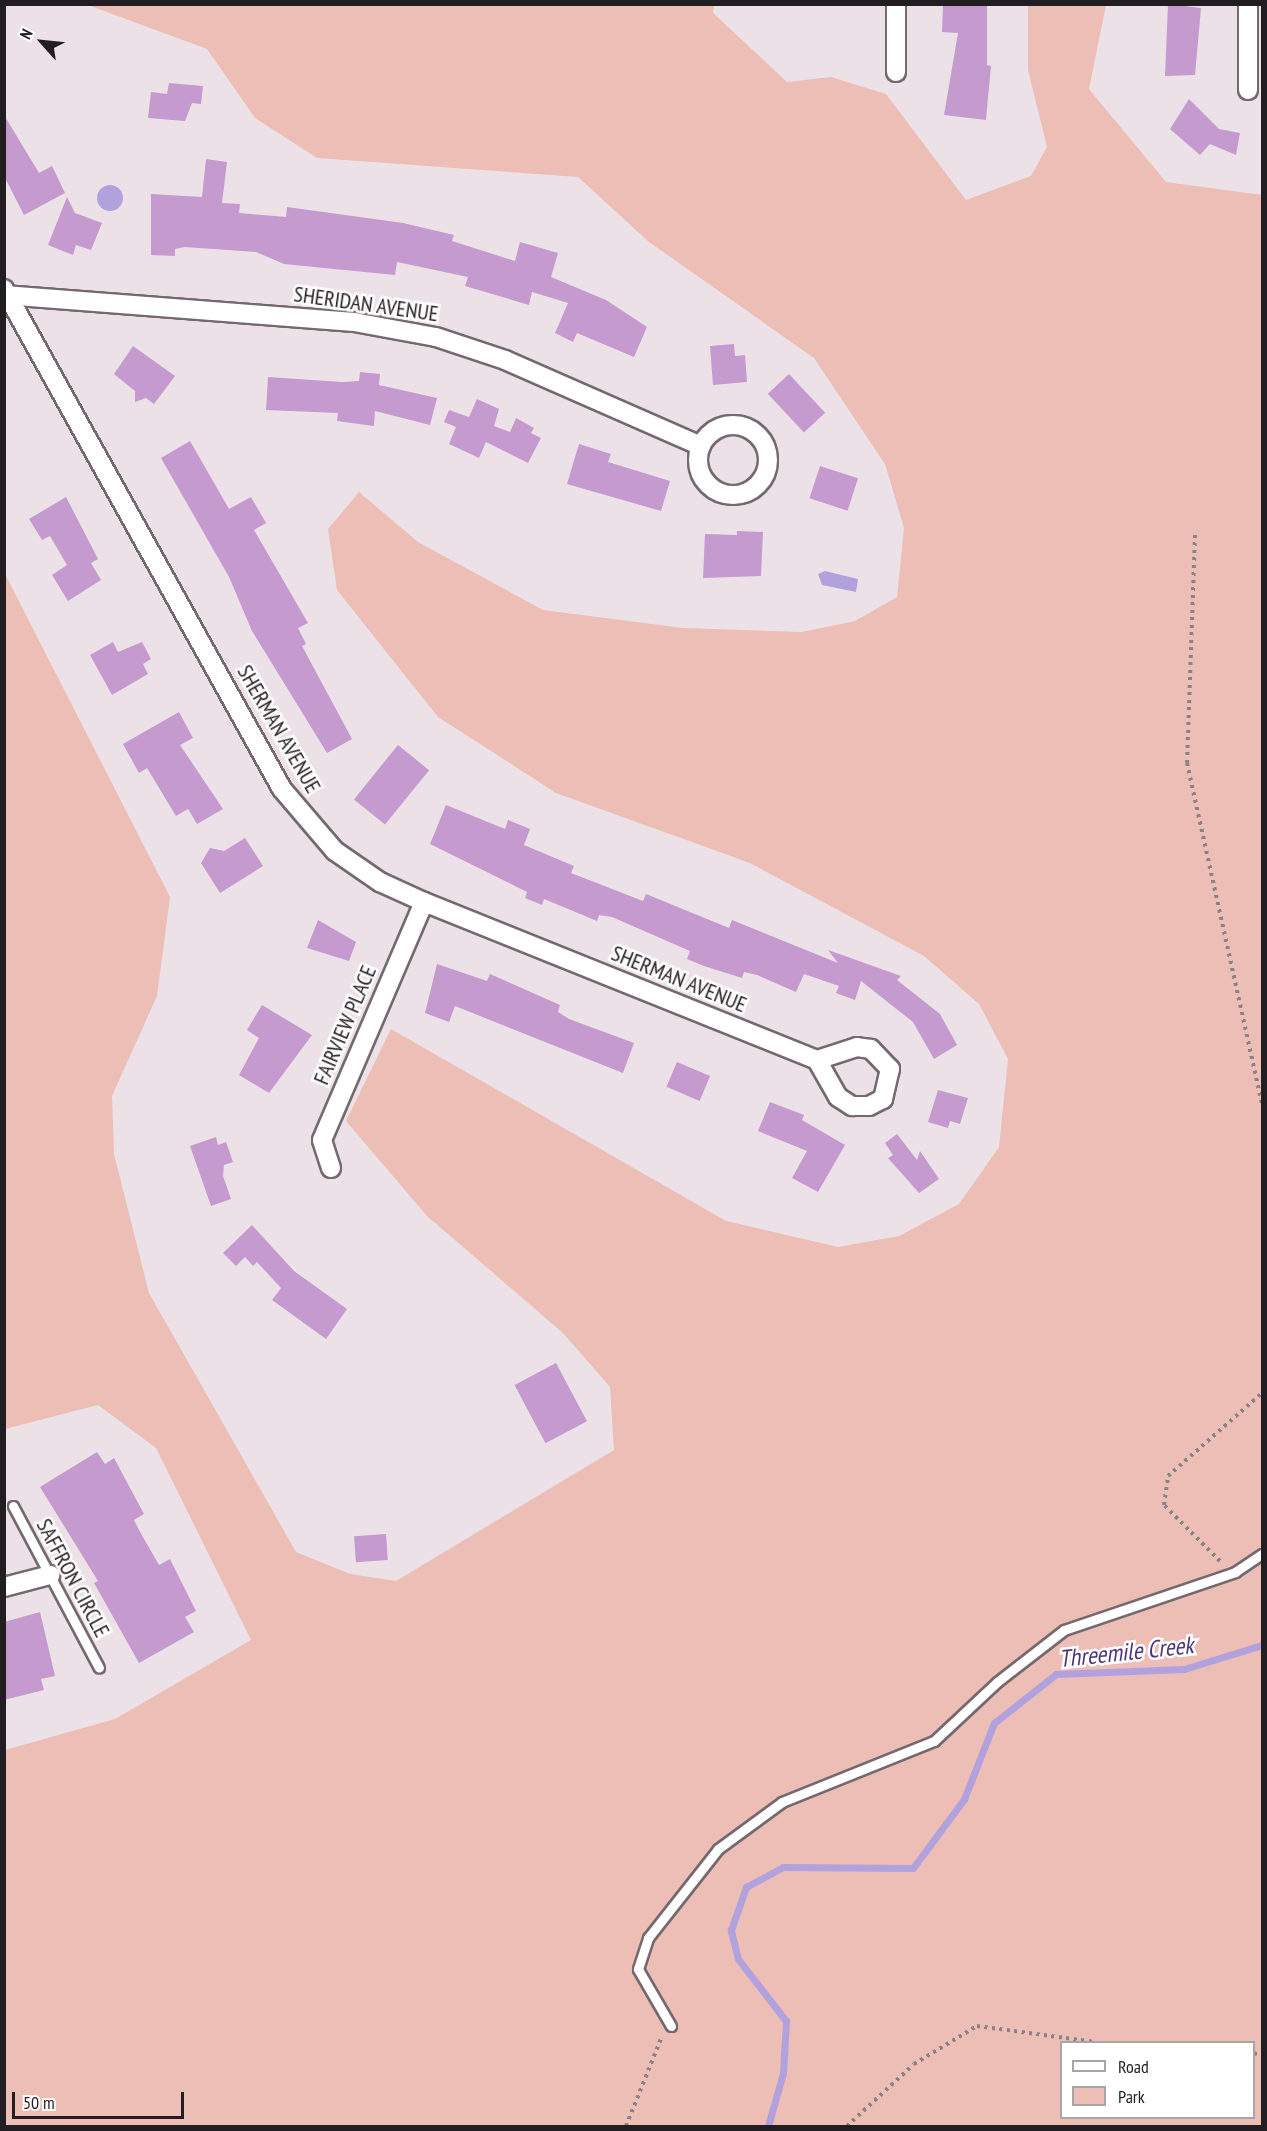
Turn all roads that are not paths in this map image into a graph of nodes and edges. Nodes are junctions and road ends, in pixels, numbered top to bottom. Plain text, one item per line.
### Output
1 (896, 4) edge
2 (1248, 4) edge
3 (896, 72) dead end
4 (1248, 90) dead end
5 (6, 293) edge
6 (701, 446) dead end
7 (424, 902) junction
8 (817, 1060) dead end
9 (332, 1168) dead end
10 (13, 1506) dead end
11 (1263, 1554) edge
12 (50, 1575) junction
13 (4, 1587) edge
14 (99, 1668) dead end
15 (671, 2026) road end

1 - 3 street
2 - 4 street
5 - 6 street, SHERIDAN AVENUE
5 - 7 street, SHERMAN AVENUE
7 - 8 street, SHERMAN AVENUE
7 - 9 street, FAIRVIEW PLACE
10 - 12 lane, SAFFRON CIRCLE
11 - 15 lane
12 - 13 street
12 - 14 lane, SAFFRON CIRCLE

